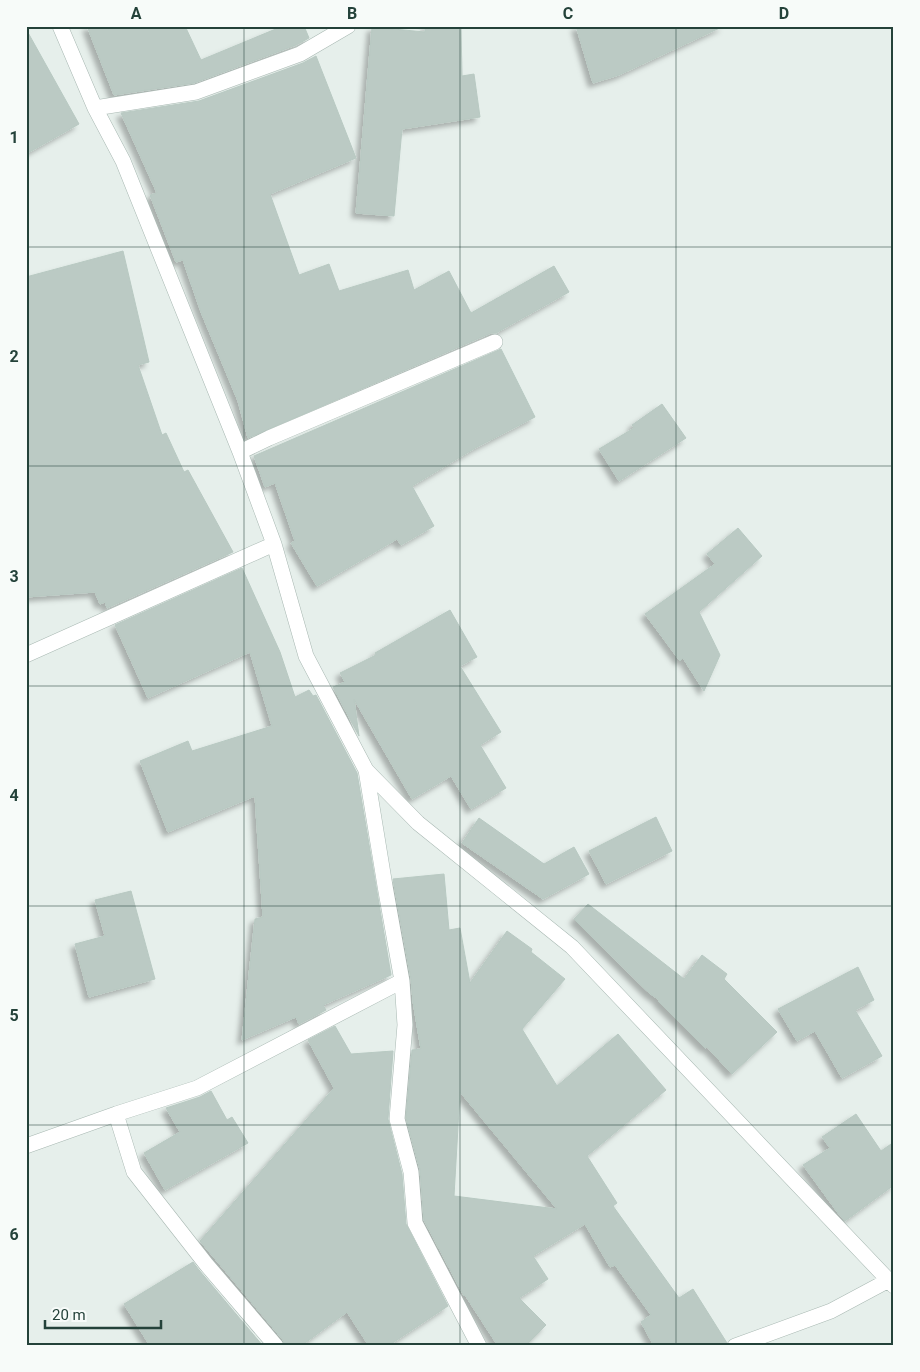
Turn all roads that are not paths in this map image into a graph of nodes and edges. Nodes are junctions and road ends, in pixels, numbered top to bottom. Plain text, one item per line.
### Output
1 (60, 26) edge
2 (348, 26) edge
3 (95, 108) junction
4 (495, 342) dead end
5 (240, 452) junction
6 (274, 544) junction
7 (26, 656) edge
8 (366, 770) junction
9 (402, 980) junction
10 (116, 1114) junction
11 (26, 1146) edge
12 (891, 1283) edge
13 (276, 1346) edge
14 (479, 1346) edge
15 (735, 1346) edge

1 - 3 street
2 - 3 street
3 - 5 street
4 - 5 street
5 - 6 street
6 - 7 street
6 - 8 street
8 - 9 street
8 - 12 street
9 - 10 street
9 - 14 street
10 - 11 street
10 - 13 street
12 - 15 street

